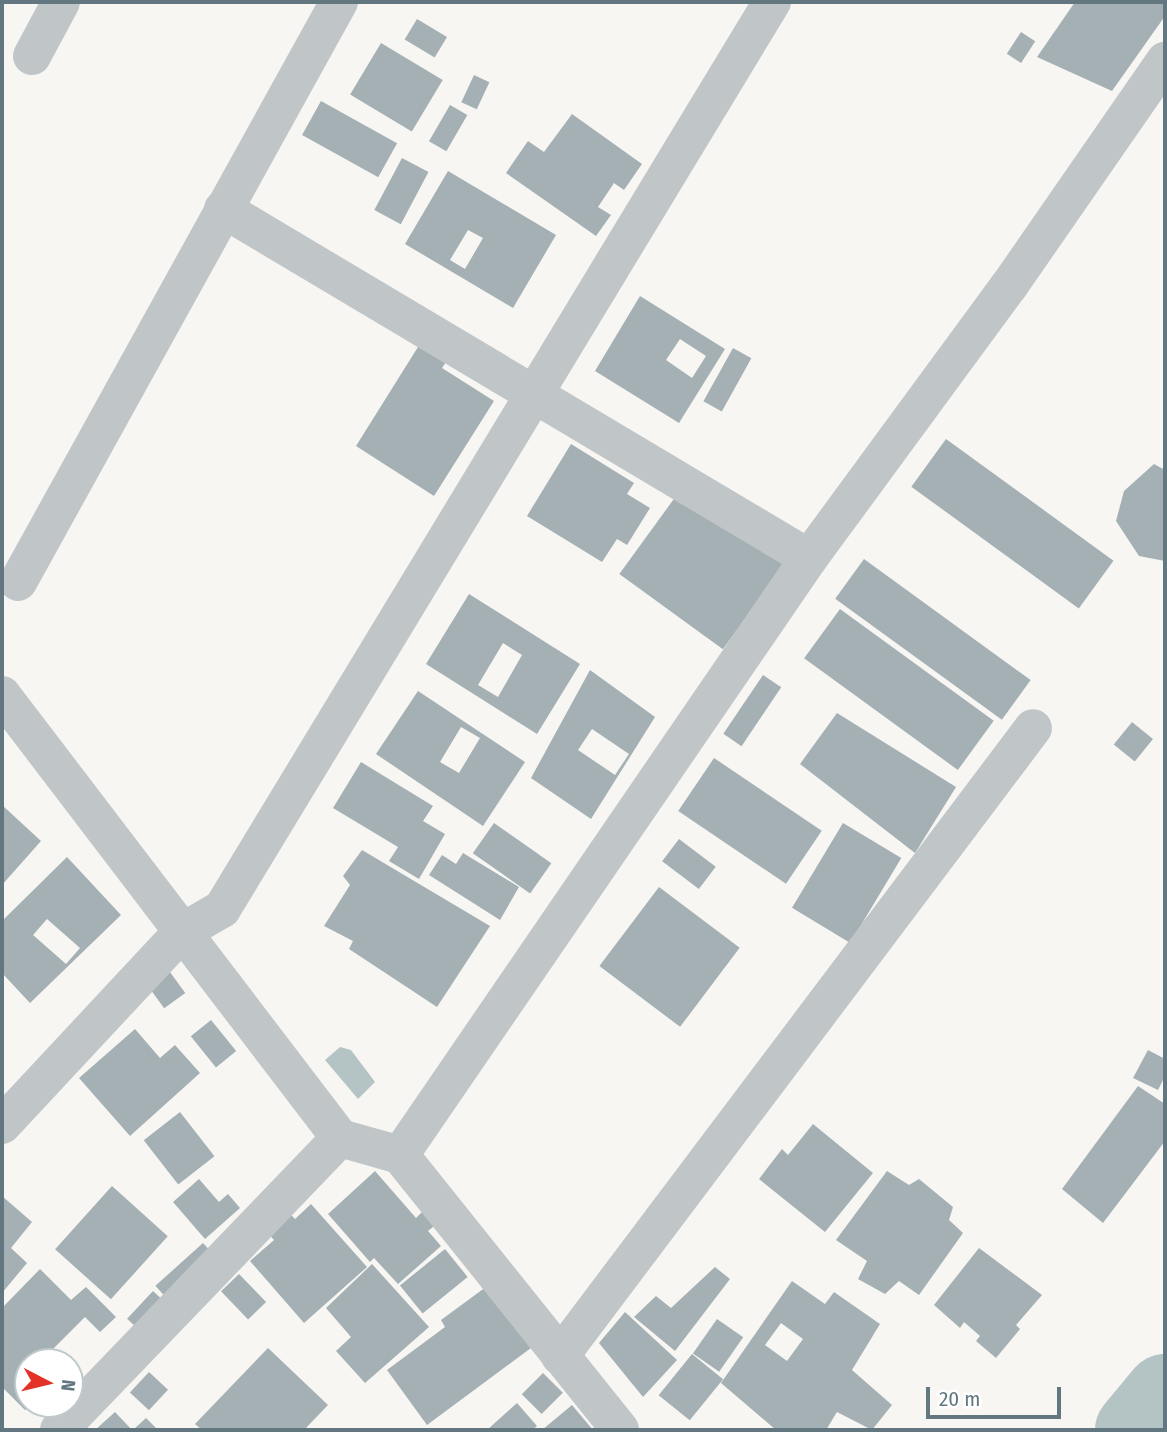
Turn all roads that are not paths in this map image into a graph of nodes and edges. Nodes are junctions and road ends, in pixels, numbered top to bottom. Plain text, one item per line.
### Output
1 (61, 2) edge
2 (339, 2) edge
3 (772, 2) edge
4 (32, 56) dead end
5 (1165, 61) edge
6 (223, 209) junction
7 (534, 392) junction
8 (809, 558) junction
9 (18, 582) dead end
10 (6, 710) edge
11 (1033, 728) dead end
12 (183, 932) junction
13 (2, 1125) edge
14 (340, 1138) junction
15 (400, 1155) junction
16 (560, 1356) junction
17 (59, 1430) edge
18 (620, 1430) edge

1 - 4 street
2 - 6 street
3 - 7 street
5 - 8 street
6 - 7 street
6 - 9 street
7 - 8 street
7 - 12 street
8 - 15 street
10 - 12 street
11 - 16 street
12 - 13 street
12 - 14 street
14 - 15 street
14 - 17 street
15 - 16 street
16 - 18 street

